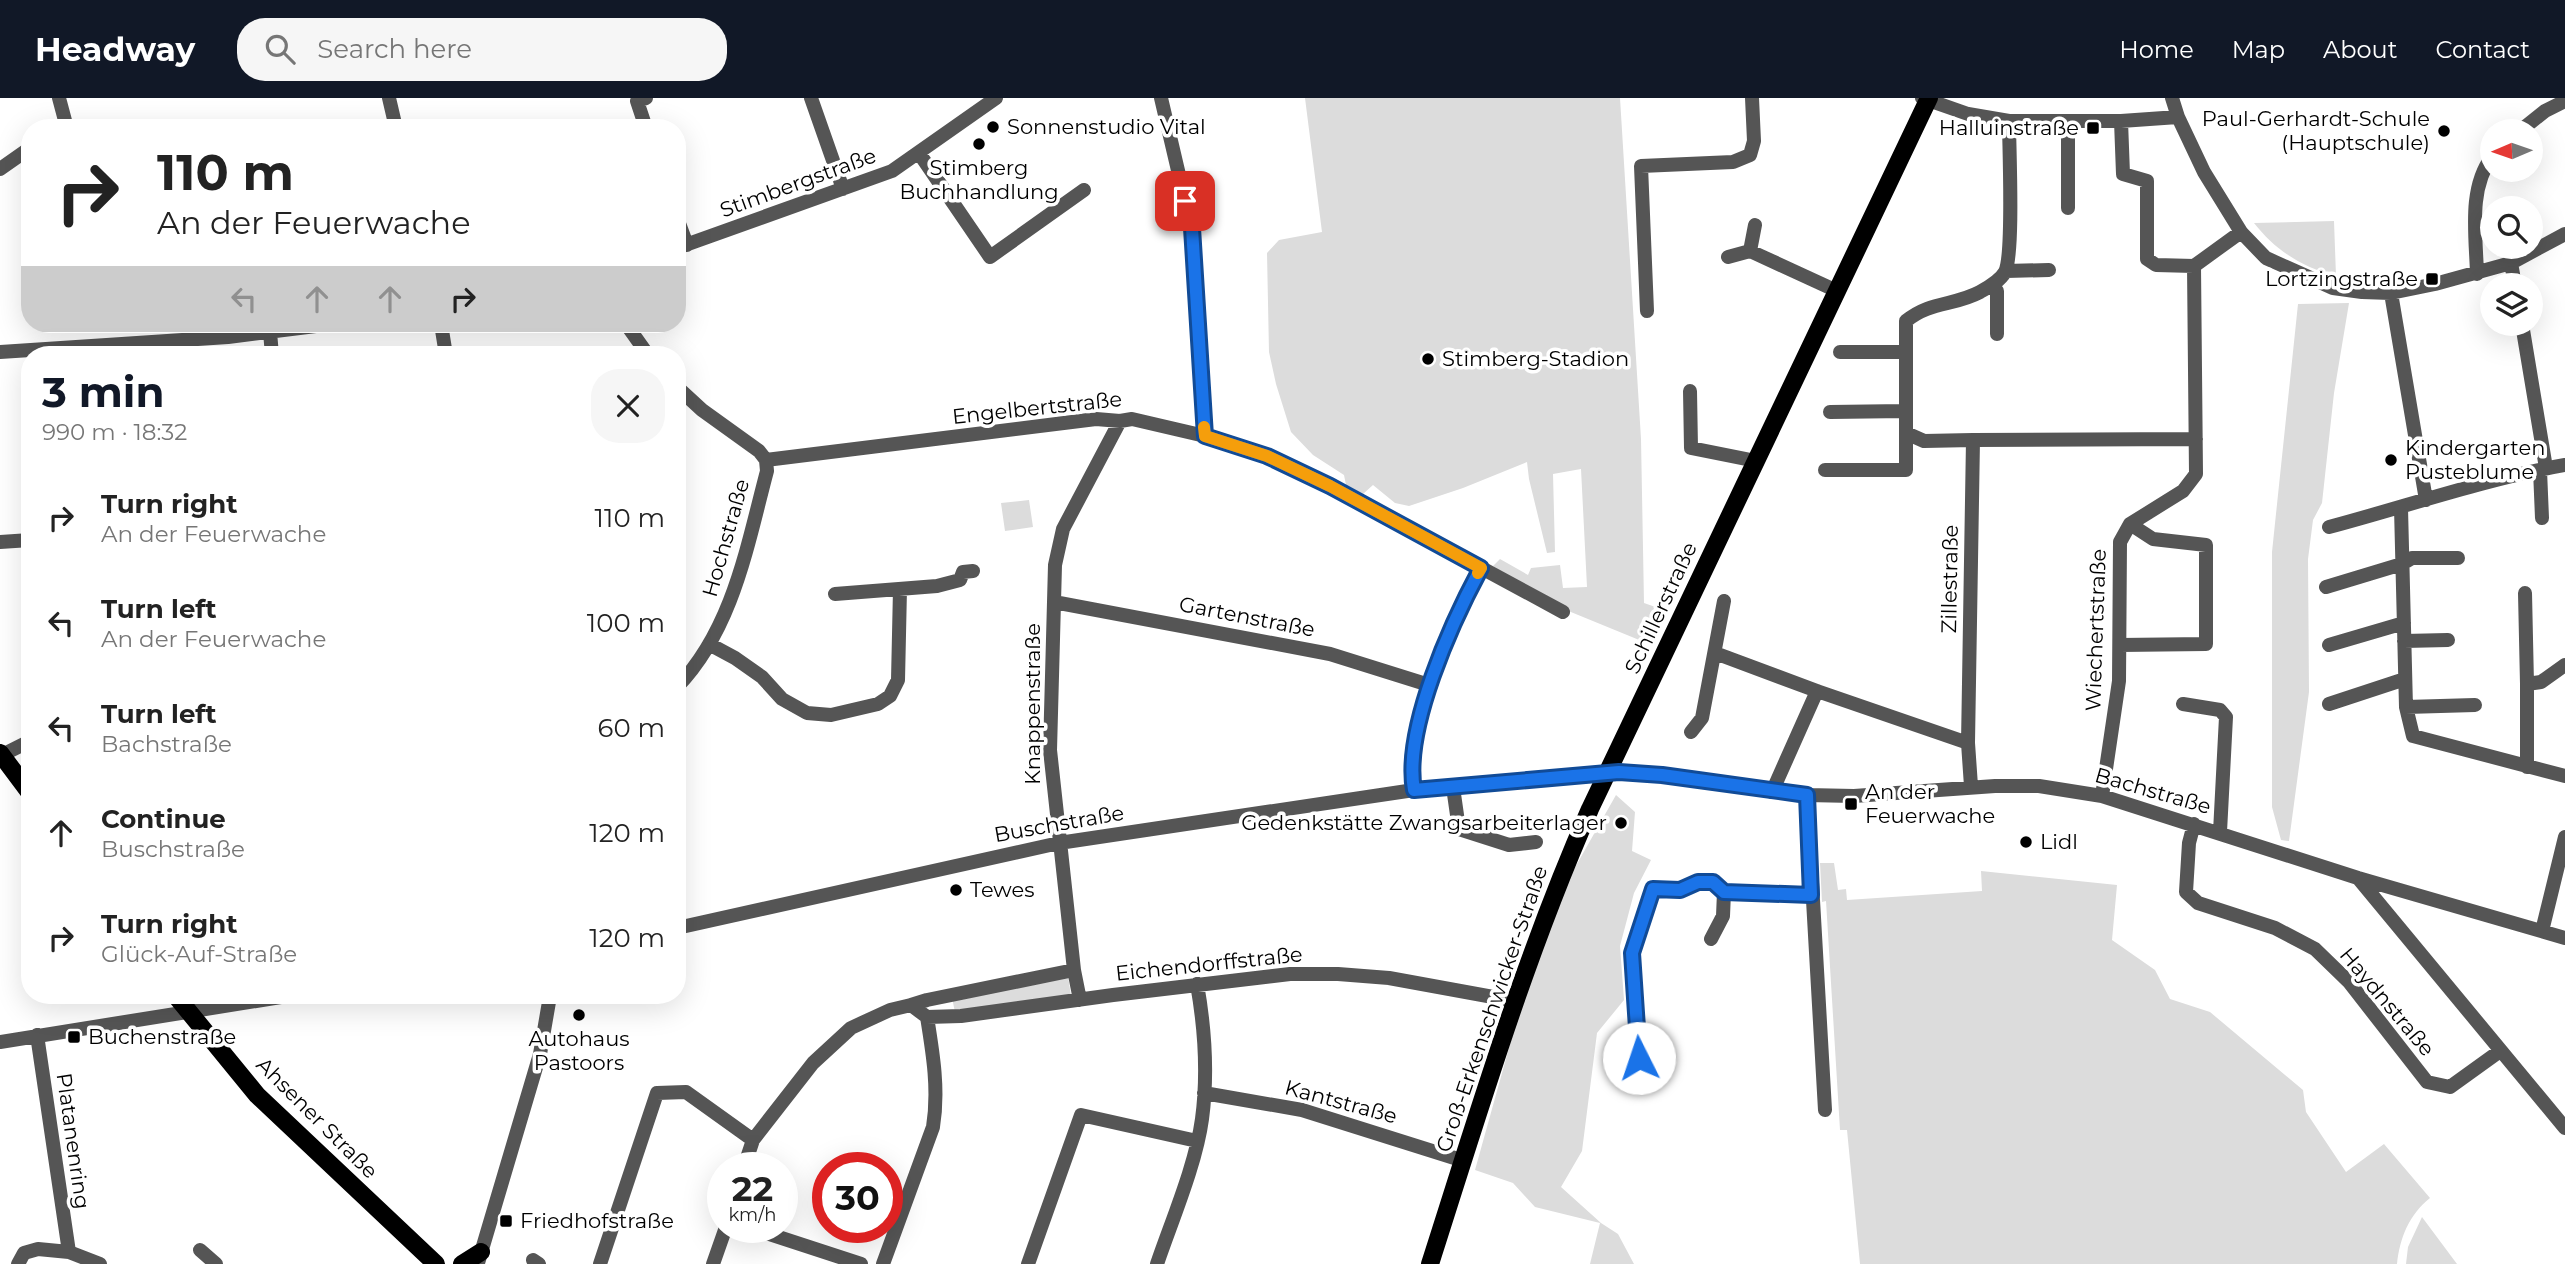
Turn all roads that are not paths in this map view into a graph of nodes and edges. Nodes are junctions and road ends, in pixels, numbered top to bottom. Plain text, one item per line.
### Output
1 (59, 98) edge
2 (389, 98) edge
3 (646, 98) edge
4 (811, 98) edge
5 (996, 98) edge
6 (1161, 98) edge
7 (1752, 98) edge
8 (2172, 98) edge
9 (1927, 99) edge
10 (2564, 100) edge
11 (2178, 117) junction
12 (62, 119) edge
13 (394, 119) edge
14 (643, 119) edge
15 (2535, 119) edge
16 (2009, 121) junction
17 (2068, 121) junction
18 (2121, 121) junction
19 (919, 153) junction
20 (21, 154) edge
21 (0, 169) edge
22 (2480, 182) edge
23 (844, 189) junction
24 (1084, 190) dead end
25 (2068, 208) dead end
26 (1755, 225) dead end
27 (2241, 232) junction
28 (2565, 234) edge
29 (686, 245) edge
30 (1750, 251) junction
31 (1728, 257) dead end
32 (2511, 263) junction
33 (2194, 266) junction
34 (2049, 270) dead end
35 (2006, 271) junction
36 (2513, 273) edge
37 (2477, 274) junction
38 (1992, 286) junction
39 (1838, 291) junction
40 (2391, 293) junction
41 (1647, 311) dead end
42 (226, 333) edge
43 (1997, 334) dead end
44 (2524, 336) edge
45 (71, 346) edge
46 (21, 350) edge
47 (0, 352) edge
48 (1840, 352) dead end
49 (1906, 352) junction
50 (1690, 391) dead end
51 (686, 395) edge
52 (1905, 411) junction
53 (1830, 412) dead end
54 (1120, 421) junction
55 (1906, 433) junction
56 (1205, 436) junction
57 (2196, 439) junction
58 (1973, 440) junction
59 (766, 460) junction
60 (1756, 461) junction
61 (2565, 465) edge
62 (2543, 469) junction
63 (1825, 470) dead end
64 (2426, 500) junction
65 (2401, 508) junction
66 (2542, 518) dead end
67 (2130, 524) junction
68 (2329, 527) dead end
69 (21, 541) edge
70 (0, 542) edge
71 (2458, 558) dead end
72 (2402, 564) junction
73 (1481, 568) junction
74 (973, 571) dead end
75 (2326, 587) dead end
76 (900, 589) junction
77 (2525, 593) dead end
78 (835, 594) dead end
79 (1054, 601) junction
80 (1724, 601) dead end
81 (1563, 612) dead end
82 (2404, 623) junction
83 (2448, 640) dead end
84 (2404, 641) junction
85 (709, 644) junction
86 (2120, 645) junction
87 (2329, 645) dead end
88 (1715, 653) junction
89 (2565, 665) edge
90 (686, 675) edge
91 (2405, 679) junction
92 (2527, 684) junction
93 (1429, 685) junction
94 (1817, 691) junction
95 (2183, 704) dead end
96 (2329, 704) dead end
97 (2475, 705) dead end
98 (2406, 707) junction
99 (1690, 732) dead end
100 (1968, 743) junction
101 (21, 745) edge
102 (1, 754) edge
103 (2527, 767) junction
104 (1608, 774) junction
105 (2565, 776) edge
106 (21, 781) edge
107 (1971, 786) junction
108 (1453, 787) junction
109 (1414, 790) junction
110 (1772, 792) junction
111 (1807, 795) junction
112 (2102, 796) junction
113 (2194, 824) junction
114 (2220, 832) junction
115 (2565, 837) edge
116 (1536, 842) dead end
117 (1059, 843) junction
118 (2358, 878) junction
119 (1724, 892) junction
120 (1811, 895) junction
121 (686, 926) edge
122 (2542, 931) junction
123 (2565, 938) edge
124 (1711, 939) dead end
125 (1074, 970) junction
126 (1197, 984) junction
127 (1080, 1000) junction
128 (1514, 1001) junction
129 (176, 1004) edge
130 (182, 1004) edge
131 (549, 1004) edge
132 (911, 1005) junction
133 (927, 1017) junction
134 (37, 1035) junction
135 (0, 1042) edge
136 (2500, 1051) junction
137 (1641, 1084) dead end
138 (1204, 1093) junction
139 (1825, 1110) dead end
140 (2565, 1128) edge
141 (753, 1140) junction
142 (1197, 1142) junction
143 (749, 1152) edge
144 (1464, 1161) junction
145 (720, 1243) edge
146 (797, 1243) edge
147 (200, 1250) dead end
148 (69, 1252) junction
149 (479, 1258) edge
150 (18, 1264) edge
151 (100, 1264) edge
152 (216, 1264) edge
153 (436, 1264) edge
154 (462, 1264) edge
155 (600, 1264) edge
156 (713, 1264) edge
157 (861, 1264) edge
158 (883, 1264) edge
159 (1028, 1264) edge
160 (1157, 1264) edge
161 (1430, 1264) edge

1 - 12 street
2 - 13 street
3 - 14 street
4 - 23 street
5 - 19 street, Stimbergstraße
6 - 56 street
7 - 41 street
8 - 11 street
9 - 16 street
9 - 39 main road, Schillerstraße
10 - 15 street
11 - 18 street
11 - 27 street
16 - 17 street
16 - 35 street
17 - 18 street
17 - 25 street
18 - 33 street
19 - 23 street, Stimbergstraße
19 - 24 street
20 - 21 street
22 - 37 street
23 - 29 street, Stimbergstraße
26 - 30 street
27 - 33 street
27 - 40 street
28 - 32 street
30 - 31 street
30 - 39 street
32 - 36 street
32 - 37 street
33 - 57 street
34 - 35 street
35 - 38 street
37 - 40 street
38 - 43 street
38 - 49 street
39 - 60 main road, Schillerstraße
40 - 64 street
42 - 45 street
44 - 62 street
46 - 47 street
48 - 49 street
49 - 52 street
50 - 60 street
51 - 59 street, Hochstraße
52 - 53 street
52 - 55 street
54 - 56 street, Engelbertstraße
54 - 59 street, Engelbertstraße
54 - 79 street, Knappenstraße
55 - 58 street
55 - 63 street
56 - 73 street, Engelbertstraße
57 - 58 street
57 - 67 street
58 - 100 street, Zillestraße
59 - 85 street, Hochstraße
60 - 104 main road, Schillerstraße
61 - 62 street
62 - 64 street
62 - 66 street
64 - 65 street
65 - 68 street
65 - 72 street
67 - 86 street, Wiechertstraße
67 - 86 street
69 - 70 street
71 - 72 street
72 - 75 street
72 - 82 street
73 - 81 street, Engelbertstraße
73 - 93 street
74 - 76 street
76 - 78 street
76 - 85 street
77 - 92 street
79 - 93 street, Gartenstraße
79 - 117 street, Knappenstraße
80 - 88 street
82 - 84 street
82 - 87 street
83 - 84 street
84 - 91 street
85 - 90 street, Hochstraße
86 - 112 street, Wiechertstraße
88 - 94 street
88 - 99 street
89 - 92 street
91 - 96 street
91 - 98 street
92 - 103 street
93 - 109 street
94 - 100 street
94 - 110 street
95 - 114 street
97 - 98 street
98 - 103 street
100 - 107 street, Zillestraße
101 - 102 street
102 - 106 main road
103 - 105 street
104 - 108 street, Buschstraße
104 - 110 street, Bachstraße
104 - 128 main road, Groß-Erkenschwicker-Straße
107 - 111 street, Bachstraße
107 - 112 street, Bachstraße
108 - 109 street, Buschstraße
108 - 116 street
109 - 117 street, Buschstraße
110 - 111 street, Bachstraße
111 - 120 street
112 - 113 street, Bachstraße
113 - 114 street, Bachstraße
113 - 136 street, Haydnstraße
114 - 118 street, Bachstraße
115 - 122 street
117 - 121 street, Buschstraße
117 - 125 street, Knappenstraße
118 - 122 street, Bachstraße
118 - 136 street
119 - 120 street
119 - 124 street
119 - 137 street
120 - 139 street
122 - 123 street, Bachstraße
125 - 127 street, Knappenstraße
125 - 132 street
126 - 127 street, Eichendorffstraße
126 - 128 street, Eichendorffstraße
126 - 138 street
127 - 133 street, Eichendorffstraße
128 - 144 main road, Groß-Erkenschwicker-Straße
129 - 134 street
130 - 153 main road, Ahsener Straße
131 - 149 street
132 - 133 street
132 - 141 street
133 - 158 street
134 - 135 street
134 - 148 street, Platanenring
136 - 140 street
138 - 142 street
138 - 144 street, Kantstraße
141 - 143 street
141 - 155 street
142 - 159 street
142 - 160 street
144 - 161 main road, Groß-Erkenschwicker-Straße
145 - 156 street
146 - 157 street
147 - 152 street
148 - 150 street
148 - 151 street
149 - 154 main road

